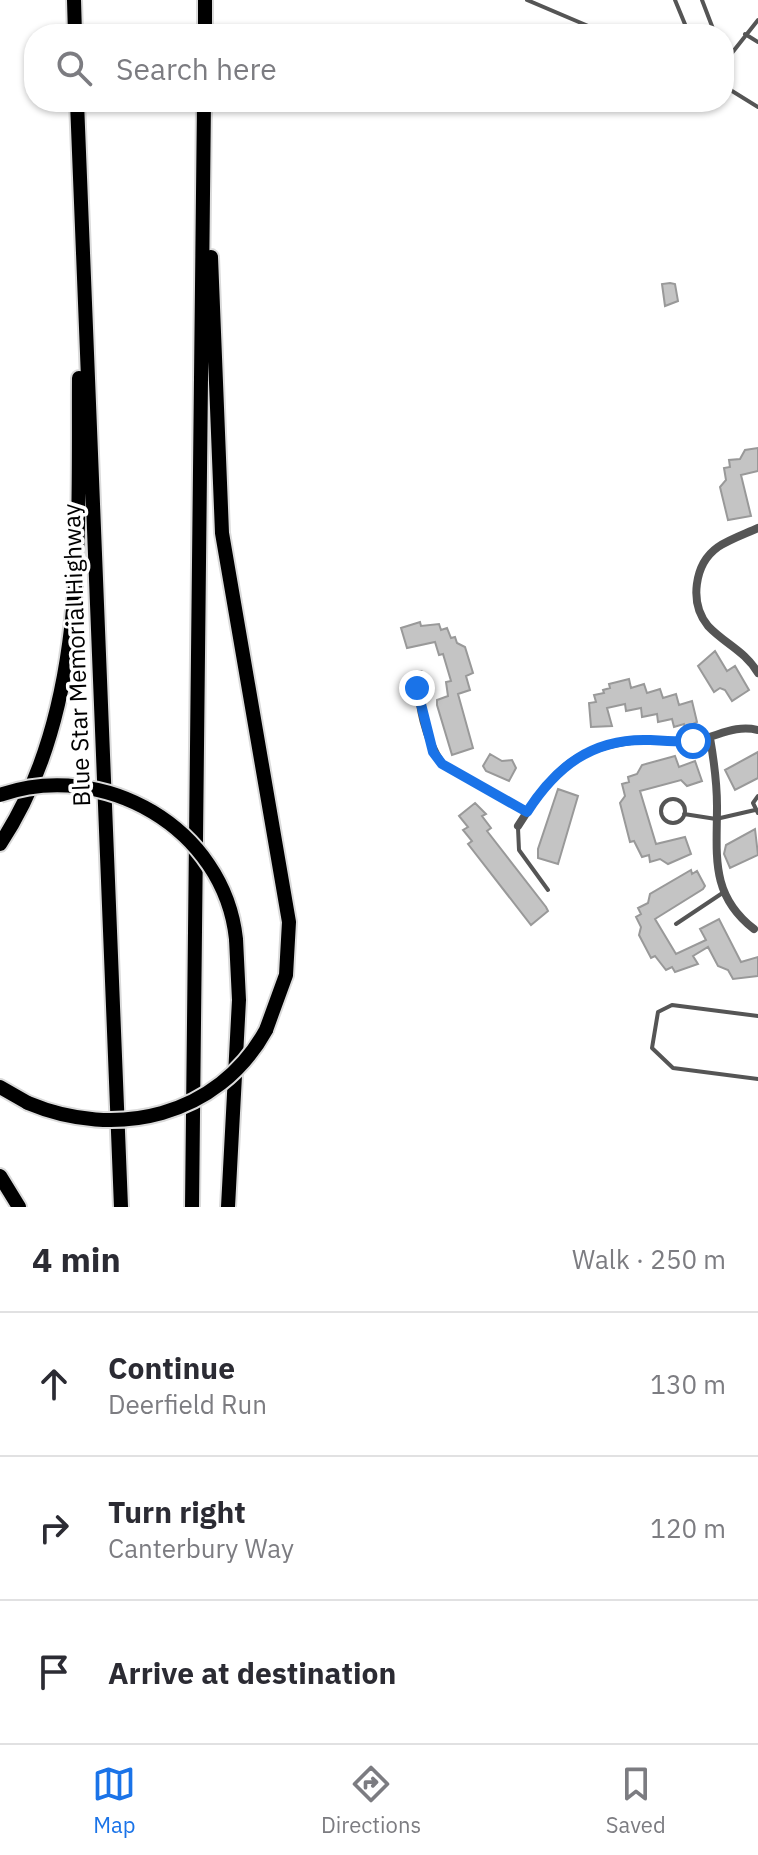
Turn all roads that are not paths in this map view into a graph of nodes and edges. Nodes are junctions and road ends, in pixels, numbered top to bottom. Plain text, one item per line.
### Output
1 (74, 0) edge
2 (205, 0) edge
3 (527, 0) edge
4 (675, 0) edge
5 (702, 0) edge
6 (758, 20) edge
7 (75, 24) edge
8 (205, 24) edge
9 (583, 24) edge
10 (685, 24) edge
11 (711, 24) edge
12 (745, 34) junction
13 (758, 42) edge
14 (734, 48) edge
15 (734, 92) edge
16 (758, 107) edge
17 (77, 112) edge
18 (204, 112) edge
19 (204, 112) edge
20 (80, 182) junction
21 (758, 528) edge
22 (758, 673) edge
23 (420, 674) dead end
24 (758, 730) edge
25 (710, 738) junction
26 (0, 795) edge
27 (758, 796) edge
28 (527, 812) junction
29 (756, 812) edge
30 (684, 814) junction
31 (716, 819) junction
32 (518, 826) joint
33 (0, 844) edge
34 (548, 890) dead end
35 (725, 892) junction
36 (676, 924) dead end
37 (754, 929) dead end
38 (758, 1016) edge
39 (758, 1079) edge
40 (0, 1087) edge
41 (0, 1176) edge
42 (19, 1207) edge
43 (121, 1207) edge
44 (192, 1207) edge
45 (228, 1207) edge

1 - 7 highway
2 - 8 highway
3 - 9 lane
4 - 10 lane
5 - 11 lane
6 - 12 lane
12 - 13 lane
12 - 14 lane
15 - 16 lane
17 - 20 highway, Blue Star Memorial Highway
18 - 40 highway, bridge
19 - 44 highway
20 - 33 highway
20 - 43 highway, Blue Star Memorial Highway
21 - 22 street
23 - 28 street
24 - 25 street
25 - 28 street
25 - 31 street
26 - 45 highway, bridge
27 - 29 lane
28 - 32 street
29 - 31 lane
30 - 30 lane
30 - 31 lane
31 - 35 street
32 - 34 lane
35 - 36 lane
35 - 37 street
38 - 39 lane
41 - 42 highway

